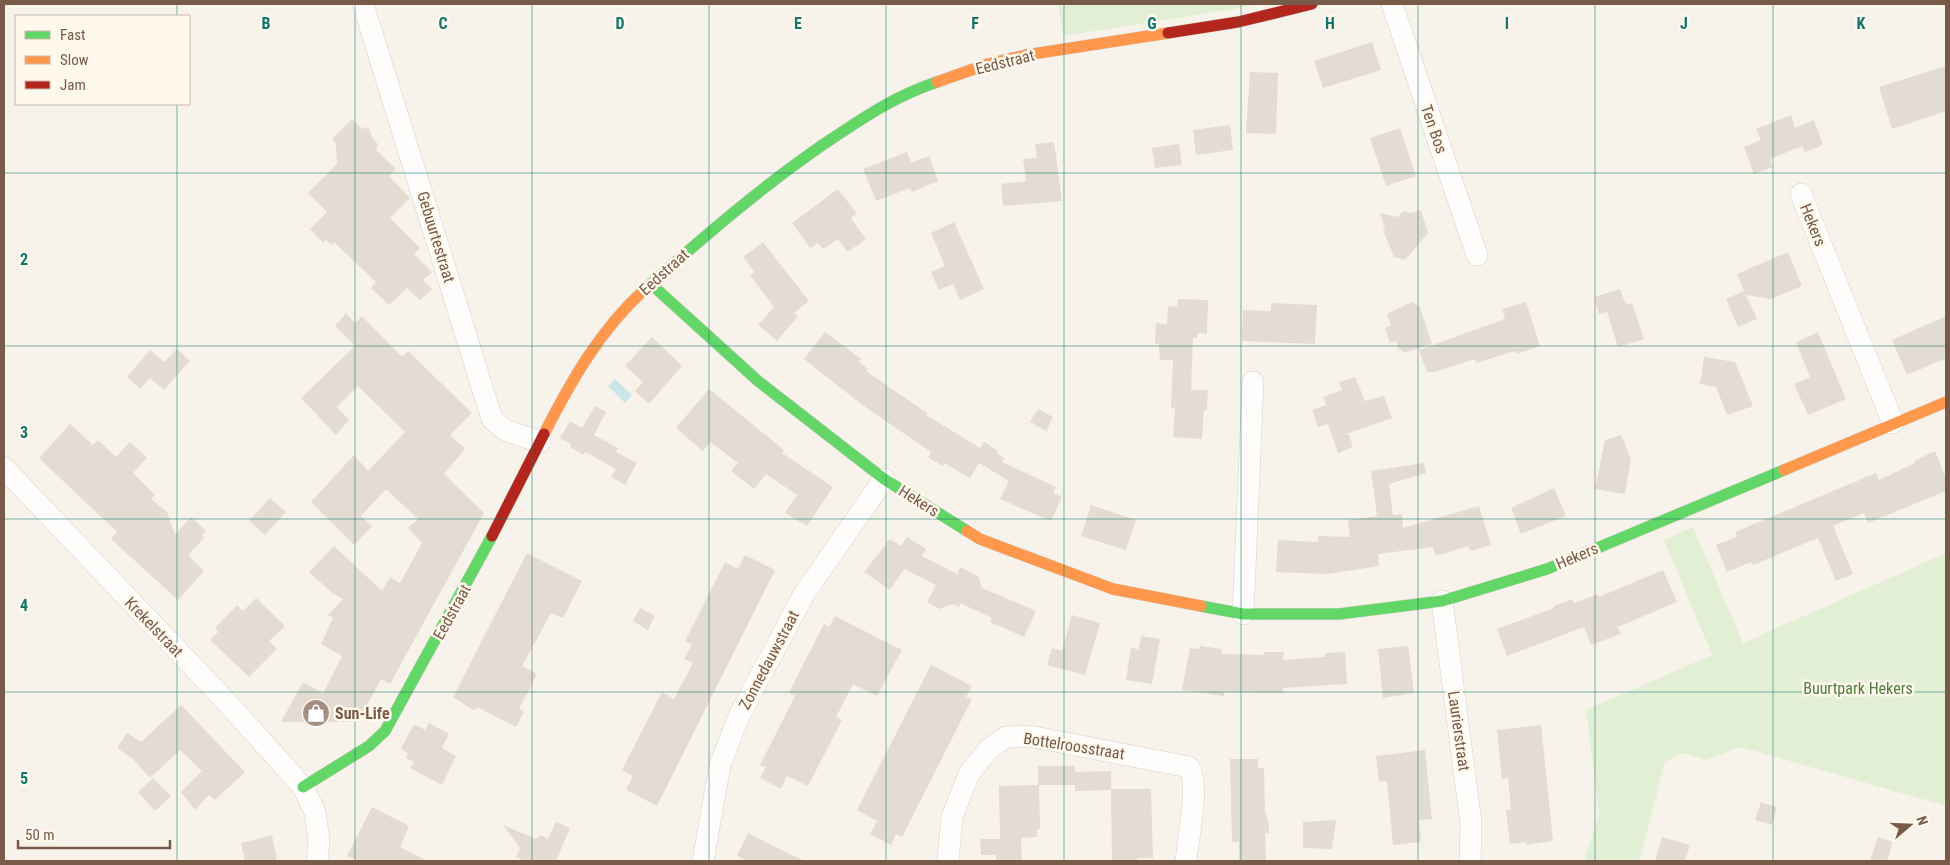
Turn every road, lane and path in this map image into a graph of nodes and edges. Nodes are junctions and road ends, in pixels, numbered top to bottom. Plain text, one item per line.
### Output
1 (363, 4) edge
2 (1312, 4) edge
3 (1392, 4) edge
4 (1801, 194) dead end
5 (1477, 255) dead end
6 (651, 284) junction
7 (1253, 382) dead end
8 (1946, 402) edge
9 (1893, 423) junction
10 (540, 442) junction
11 (4, 468) edge
12 (884, 479) junction
13 (1442, 601) junction
14 (1243, 614) junction
15 (303, 787) junction
16 (317, 861) edge
17 (703, 861) edge
18 (948, 861) edge
19 (1186, 861) edge
20 (1470, 861) edge

1 - 10 street, Gebuurtestraat
2 - 6 street, Eedstraat
3 - 5 street, Ten Bos
4 - 9 street, Hekers
6 - 10 street, Eedstraat
6 - 12 street, Hekers
7 - 14 street
8 - 9 street, Hekers
9 - 13 street, Hekers
10 - 15 street, Eedstraat
11 - 15 street, Krekelstraat
12 - 14 street, Hekers
12 - 17 street, Zonnedauwstraat
13 - 14 street, Hekers
13 - 20 street, Laurierstraat
15 - 16 street
18 - 19 street, Bottelroosstraat

